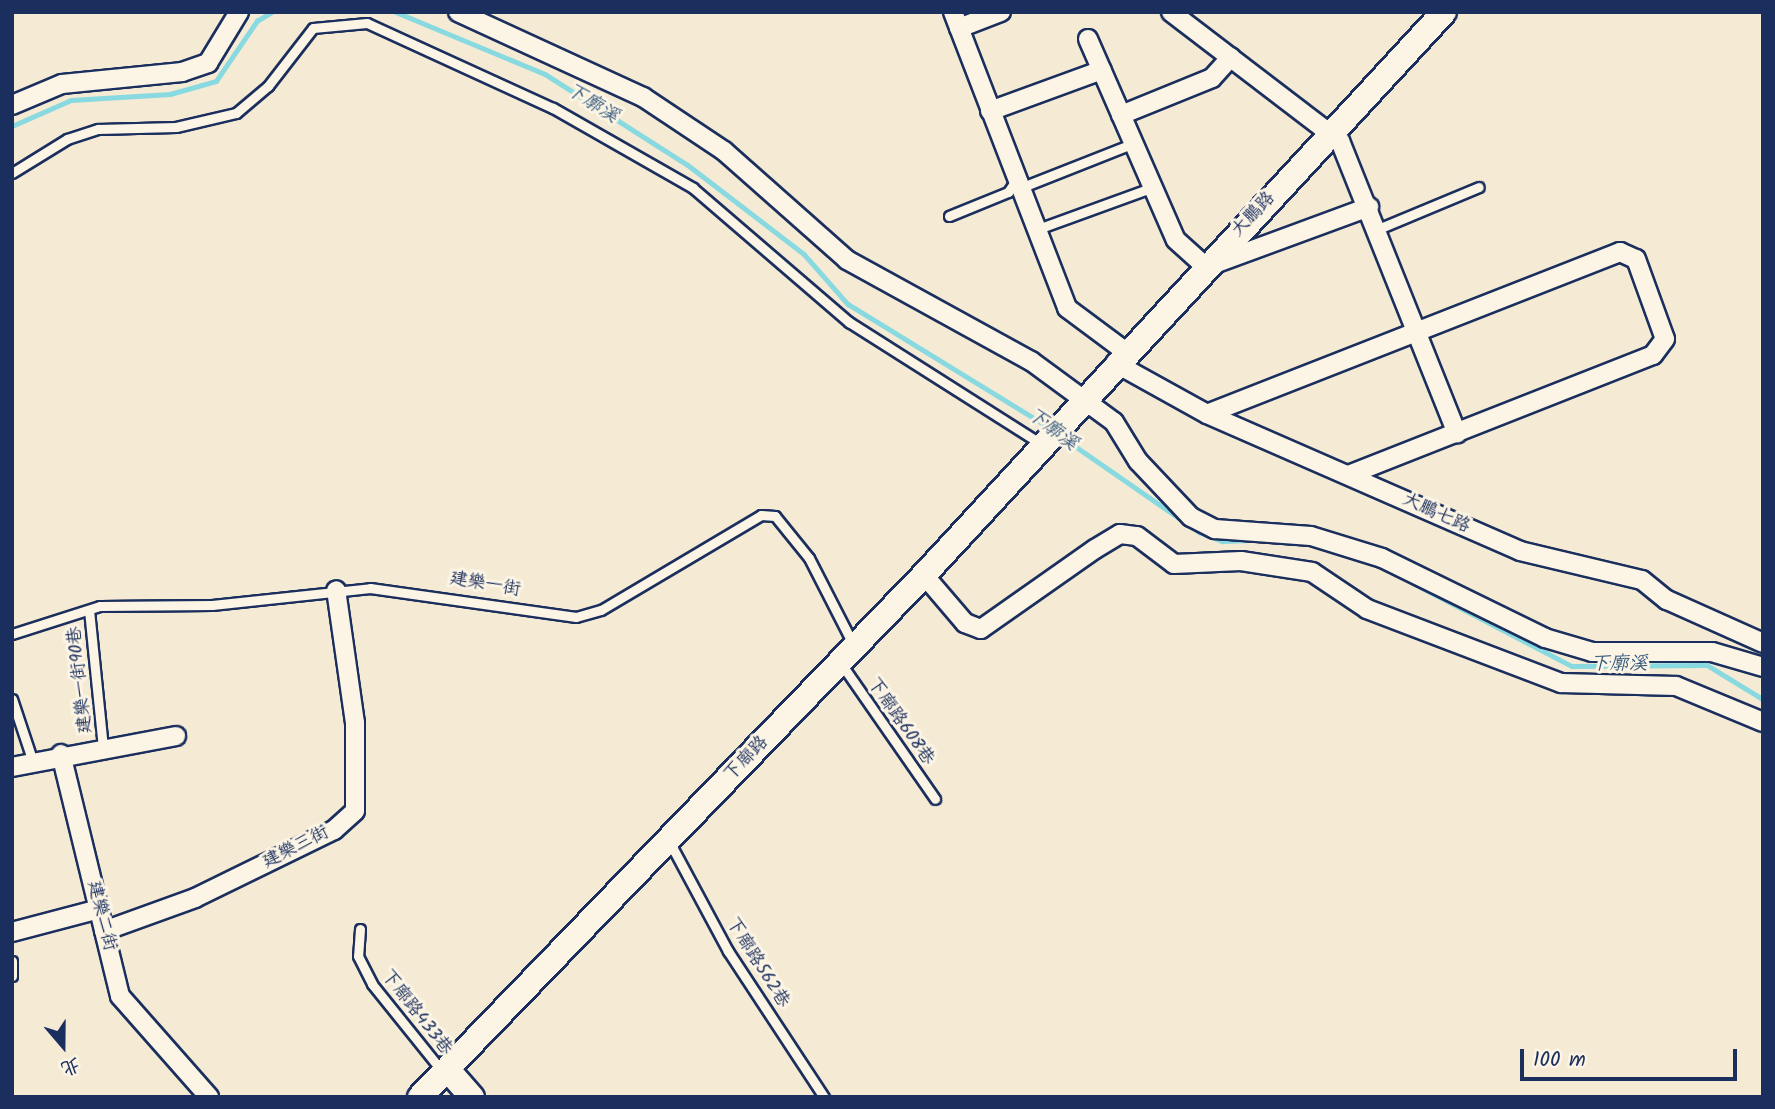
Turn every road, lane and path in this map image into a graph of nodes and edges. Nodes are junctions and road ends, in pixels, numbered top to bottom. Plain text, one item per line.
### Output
1 (239, 12) edge
2 (458, 12) edge
3 (1000, 12) edge
4 (1171, 12) edge
5 (1444, 12) edge
6 (956, 20) edge
7 (1088, 39) dead end
8 (1231, 57) junction
9 (1102, 70) junction
10 (12, 105) edge
11 (990, 111) junction
12 (1121, 115) junction
13 (1333, 131) junction
14 (1134, 143) junction
15 (12, 173) edge
16 (1018, 184) junction
17 (1153, 187) junction
18 (1479, 187) dead end
19 (1369, 207) junction
20 (949, 216) dead end
21 (1378, 229) junction
22 (1035, 230) junction
23 (1206, 267) junction
24 (1419, 331) junction
25 (1120, 357) junction
26 (1087, 401) junction
27 (1207, 414) junction
28 (1457, 433) junction
29 (1042, 445) junction
30 (1349, 475) junction
31 (924, 575) junction
32 (336, 590) junction
33 (89, 610) junction
34 (12, 634) edge
35 (1763, 643) edge
36 (847, 655) junction
37 (1763, 667) edge
38 (12, 699) edge
39 (1763, 722) edge
40 (176, 736) dead end
41 (103, 747) junction
42 (61, 754) junction
43 (32, 759) junction
44 (12, 767) edge
45 (934, 799) dead end
46 (669, 841) junction
47 (99, 909) junction
48 (360, 929) dead end
49 (104, 931) junction
50 (12, 932) edge
51 (12, 961) edge
52 (12, 976) edge
53 (447, 1073) junction
54 (209, 1097) edge
55 (420, 1097) edge
56 (472, 1097) edge
57 (824, 1097) edge

1 - 10 street
2 - 26 street
3 - 6 street
4 - 8 street
5 - 13 street, 大鵬路
6 - 11 street, 大鵬七路
7 - 9 street
8 - 12 street
8 - 13 street
9 - 11 street
9 - 12 street
11 - 16 street, 大鵬七路
12 - 14 street
13 - 19 street
13 - 23 street, 大鵬路
14 - 16 lane
14 - 17 street
15 - 29 lane
16 - 20 lane
16 - 22 street, 大鵬七路
17 - 22 lane
17 - 23 street
18 - 21 lane
19 - 21 street
19 - 23 street
21 - 24 street
22 - 25 street, 大鵬七路
23 - 25 street, 大鵬路
24 - 27 street
24 - 28 street
24 - 28 street
25 - 26 street, 大鵬路
25 - 27 street, 大鵬七路
26 - 29 street, 大鵬路
26 - 37 street
27 - 30 street, 大鵬七路
28 - 30 street
29 - 31 street, 下廍路
30 - 35 street, 大鵬七路
31 - 36 street, 下廍路
31 - 39 street
32 - 33 lane, 建樂一街
32 - 36 lane, 建樂一街
32 - 49 street, 建樂三街
33 - 34 lane, 建樂一街
33 - 41 lane, 建樂一街90巷
36 - 45 lane, 下廍路608巷
36 - 46 street, 下廍路
38 - 43 lane
40 - 41 street
41 - 42 street
42 - 43 street
42 - 47 street, 建樂二街
43 - 44 street
46 - 53 street, 下廍路
46 - 57 lane, 下廍路562巷
47 - 49 street, 建樂二街
47 - 50 street
48 - 53 lane, 下廍路433巷
49 - 54 street, 建樂二街
51 - 52 lane
53 - 55 street, 下廍路
53 - 56 street

